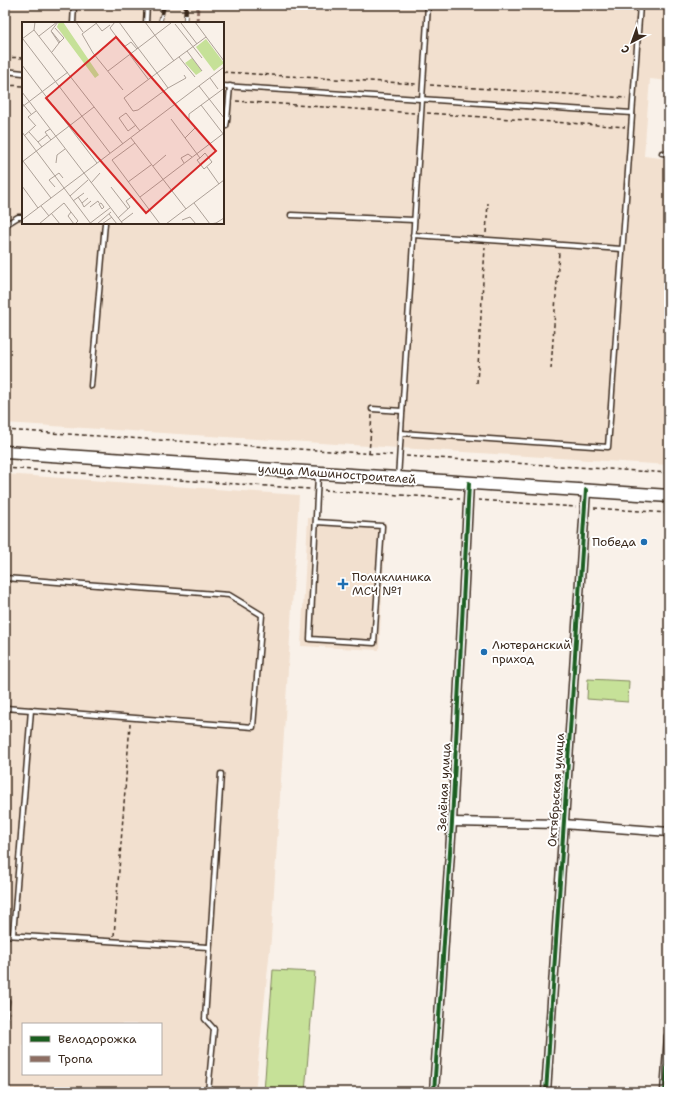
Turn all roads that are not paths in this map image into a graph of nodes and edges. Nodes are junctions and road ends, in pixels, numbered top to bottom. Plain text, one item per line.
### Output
1 (74, 5) edge
2 (147, 5) edge
3 (428, 5) edge
4 (640, 5) edge
5 (73, 22) edge
6 (146, 22) edge
7 (5, 72) edge
8 (22, 73) edge
9 (224, 86) edge
10 (230, 86) junction
11 (422, 99) junction
12 (632, 113) junction
13 (224, 127) edge
14 (662, 153) dead end
15 (669, 154) edge
16 (291, 215) dead end
17 (22, 217) edge
18 (414, 220) junction
19 (105, 224) edge
20 (5, 225) edge
21 (413, 235) junction
22 (622, 249) junction
23 (91, 386) dead end
24 (372, 409) road end
25 (402, 411) junction
26 (401, 433) junction
27 (5, 452) edge
28 (318, 473) junction
29 (398, 478) junction
30 (469, 482) junction
31 (586, 490) junction
32 (669, 496) edge
33 (316, 522) junction
34 (5, 578) edge
35 (5, 708) edge
36 (31, 710) junction
37 (221, 774) dead end
38 (452, 822) junction
39 (563, 824) junction
40 (669, 832) edge
41 (5, 935) edge
42 (13, 935) junction
43 (208, 948) dead end
44 (5, 1001) edge
45 (5, 1022) edge
46 (669, 1036) edge
47 (208, 1092) edge
48 (434, 1092) edge
49 (546, 1092) edge
50 (665, 1092) edge

1 - 5 lane
2 - 6 lane
3 - 11 lane
4 - 12 lane
7 - 8 lane
9 - 10 lane
10 - 11 lane
10 - 13 lane
11 - 12 lane
11 - 18 lane
12 - 22 lane
14 - 15 lane
16 - 18 lane
17 - 20 lane
18 - 21 lane
19 - 23 lane
21 - 22 lane
21 - 25 lane
22 - 26 lane
24 - 25 lane
25 - 26 lane
26 - 29 lane
27 - 28 main road, улица Машиностроителей
28 - 29 main road, улица Машиностроителей
28 - 33 lane
29 - 30 main road, улица Машиностроителей
30 - 31 main road, улица Машиностроителей
30 - 38 street, Зелёная улица
31 - 32 main road, улица Машиностроителей
31 - 39 street, Октябрьская улица
33 - 33 lane
34 - 36 lane
35 - 36 lane
36 - 42 lane
37 - 47 lane
38 - 39 street
38 - 48 street, Зелёная улица
39 - 40 street
39 - 49 street, Октябрьская улица
41 - 42 lane
42 - 43 lane
44 - 45 lane
46 - 50 street

